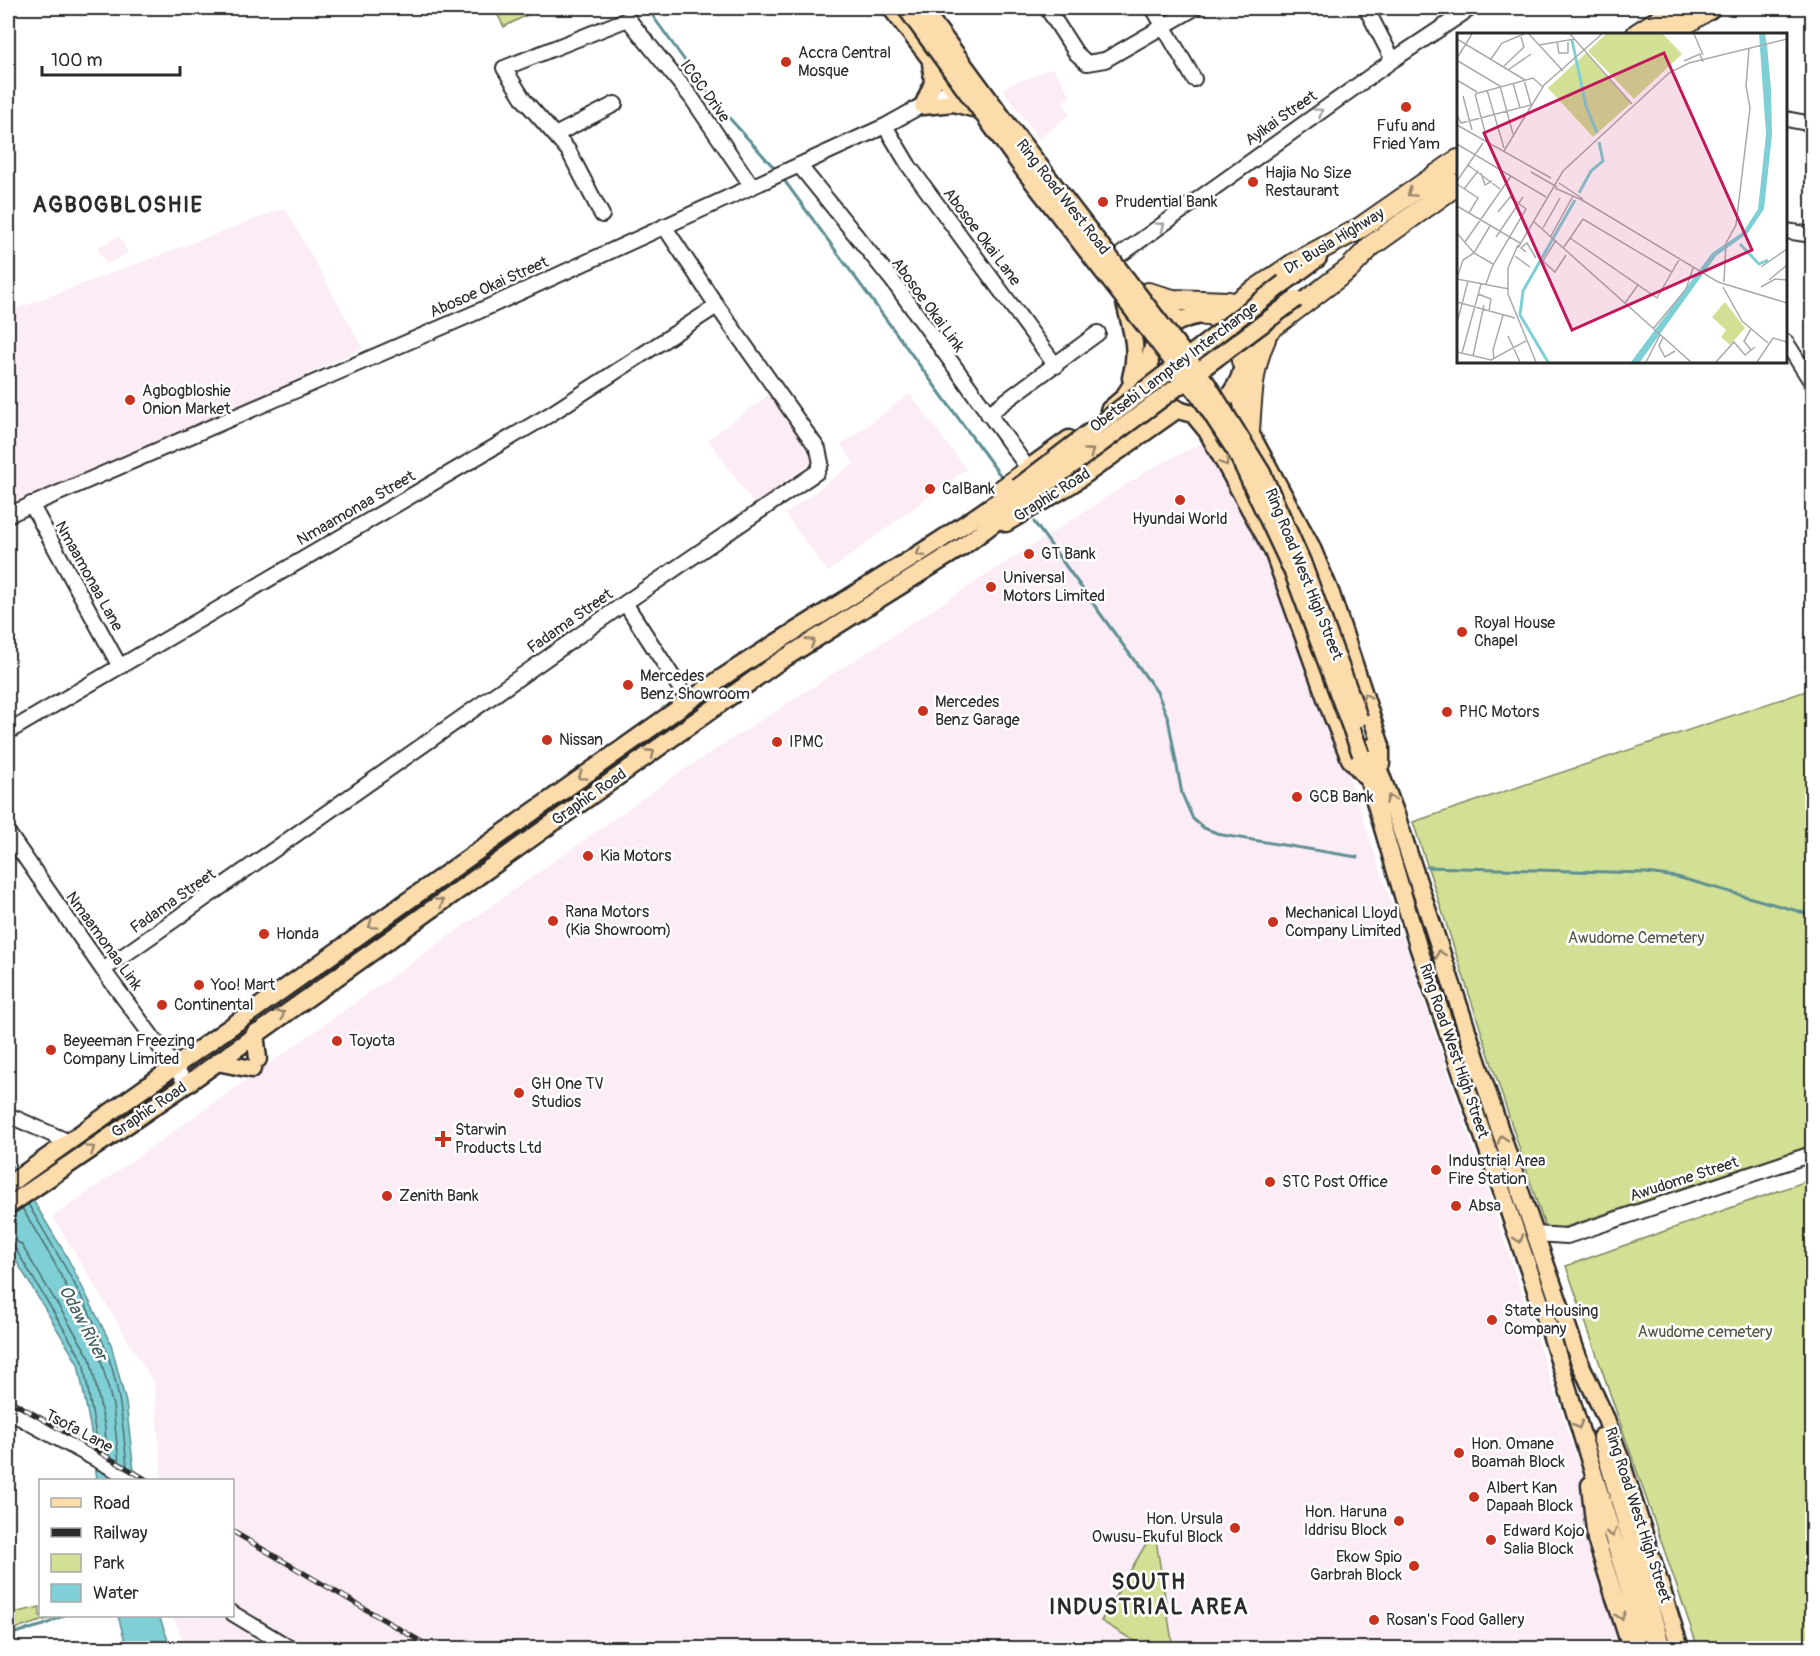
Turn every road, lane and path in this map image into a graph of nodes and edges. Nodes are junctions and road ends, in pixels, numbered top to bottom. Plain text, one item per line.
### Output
1 (891, 8) edge
2 (906, 8) edge
3 (922, 8) edge
4 (929, 8) edge
5 (1047, 8) edge
6 (1153, 8) edge
7 (1194, 8) edge
8 (1366, 8) edge
9 (1471, 8) edge
10 (1679, 8) edge
11 (1710, 8) edge
12 (1164, 25) junction
13 (1639, 33) edge
14 (1651, 33) edge
15 (1672, 33) edge
16 (1393, 60) junction
17 (931, 61) junction
18 (978, 75) junction
19 (1194, 79) dead end
20 (953, 88) junction
21 (615, 104) dead end
22 (923, 106) junction
23 (975, 110) junction
24 (1787, 119) edge
25 (1812, 123) edge
26 (885, 126) junction
27 (555, 135) junction
28 (1457, 161) edge
29 (797, 165) junction
30 (757, 182) junction
31 (1457, 185) edge
32 (602, 214) dead end
33 (664, 226) junction
34 (1360, 228) junction
35 (1787, 231) edge
36 (1812, 235) edge
37 (1371, 246) junction
38 (1113, 260) junction
39 (1148, 293) junction
40 (1239, 301) junction
41 (1125, 303) junction
42 (717, 306) junction
43 (1205, 315) junction
44 (1181, 321) junction
45 (1270, 329) junction
46 (1098, 333) dead end
47 (1787, 345) edge
48 (1150, 352) junction
49 (1242, 361) junction
50 (1056, 366) junction
51 (1812, 383) edge
52 (1237, 384) junction
53 (1128, 390) junction
54 (1204, 390) junction
55 (1185, 411) junction
56 (988, 414) junction
57 (1249, 430) junction
58 (1027, 467) junction
59 (1022, 493) junction
60 (31, 504) junction
61 (994, 513) junction
62 (8, 515) edge
63 (625, 603) junction
64 (118, 665) junction
65 (688, 702) junction
66 (8, 732) edge
67 (1373, 776) junction
68 (1390, 828) junction
69 (8, 833) edge
70 (103, 970) junction
71 (255, 1033) junction
72 (217, 1062) junction
73 (177, 1067) junction
74 (187, 1084) junction
75 (8, 1115) edge
76 (69, 1142) junction
77 (1812, 1154) edge
78 (8, 1185) edge
79 (8, 1206) edge
80 (1535, 1234) junction
81 (1567, 1236) junction
82 (1545, 1260) junction
83 (1589, 1383) junction
84 (8, 1411) edge
85 (1588, 1457) junction
86 (132, 1479) edge
87 (234, 1614) edge
88 (290, 1648) edge
89 (1631, 1648) edge
90 (1647, 1648) edge
91 (1662, 1648) edge
92 (1680, 1648) edge

1 - 17 main road, Ring Road West Road
2 - 54 main road, Ring Road West Road, bridge
3 - 54 main road, Ring Road West Road, bridge
4 - 18 main road, Ring Road West Road
5 - 12 street
6 - 12 street
7 - 12 street
8 - 16 street
9 - 16 street, Ayikai Street
10 - 13 highway
10 - 14 highway
11 - 15 highway
12 - 19 street
38 -> 16 street, Ayikai Street
17 - 20 main road, Ring Road West Road
17 - 22 main road
18 - 20 street, Abosoe Okai Street
18 - 38 main road, Ring Road West Road
20 - 22 street, Abosoe Okai Street
20 - 23 main road, Ring Road West Road
21 - 27 street
22 - 23 main road
22 - 26 street, Abosoe Okai Street
23 - 41 main road, Ring Road West Road
24 - 25 street
26 - 29 street, Abosoe Okai Street
26 - 50 street, Abosoe Okai Lane
27 - 30 street, ICGC Drive
27 - 32 street
28 -> 34 highway, Dr. Busia Highway
29 - 30 street, Abosoe Okai Street
29 - 56 street, Abosoe Okai Link
30 - 33 street, Abosoe Okai Street
31 - 37 highway, Dr. Busia Highway
33 - 42 street, Fadama Street
33 - 60 street, Abosoe Okai Street
34 - 40 highway, Dr. Busia Highway
34 - 59 main road, Obetsebi Lamptey Interchange, bridge
35 - 36 street
37 - 45 highway, Dr. Busia Highway
59 -> 37 main road, Obetsebi Lamptey Interchange, bridge
38 - 39 main road, Ring Road West Road
39 - 40 highway
39 - 44 main road, Ring Road West Road
40 - 43 highway, Dr. Busia Highway
41 - 48 main road, Ring Road West Road
41 - 53 main road
42 - 63 street, Fadama Street
42 - 64 street, Nmaamonaa Street
43 - 44 main road
43 - 49 main road
44 - 48 main road
45 - 49 highway, Dr. Busia Highway
45 - 57 highway
46 - 50 street
47 - 51 street
48 - 53 main road, Graphic Road
48 - 55 main road
49 - 52 main road
50 - 56 street
52 - 55 main road
52 - 57 main road, Ring Road West High Street
53 - 58 main road, Graphic Road
54 - 67 main road, Ring Road West High Street, bridge
55 - 61 main road, Graphic Road
55 -> 67 main road, Ring Road West High Street
56 - 58 street, Abosoe Okai Link
67 -> 57 main road, Ring Road West High Street
58 - 61 main road, Graphic Road
59 - 61 main road, Obetsebi Lamptey Interchange
60 - 62 street, Abosoe Okai Street
60 - 64 street, Nmaamonaa Lane
61 -> 65 main road, Graphic Road
71 -> 61 main road, Graphic Road
63 - 65 street
63 - 70 street, Fadama Street
64 - 66 street, Nmaamonaa Street
65 -> 73 main road, Graphic Road
67 - 68 main road, Ring Road West High Street
80 -> 68 main road, Ring Road West High Street
68 -> 85 main road, Ring Road West High Street
69 - 70 street, Nmaamonaa Link
70 - 73 street, Nmaamonaa Link
71 - 72 main road, Graphic Road
71 - 72 main road
72 - 74 main road, Graphic Road
73 - 74 street, Nmaamonaa Link
73 - 76 main road, Graphic Road
79 -> 74 main road, Graphic Road
75 - 76 street
76 - 78 main road, Graphic Road
77 - 81 street, Awudome Street
80 - 81 street, Awudome Street
80 - 82 main road, Ring Road West High Street
81 - 82 street, Awudome Street
82 - 83 main road, Ring Road West High Street
83 - 91 main road, Ring Road West High Street
83 - 92 main road, Ring Road West High Street
84 - 86 street, Tsofa Lane
85 -> 89 main road, Ring Road West High Street
85 -> 90 main road, Ring Road West High Street
87 - 88 street

